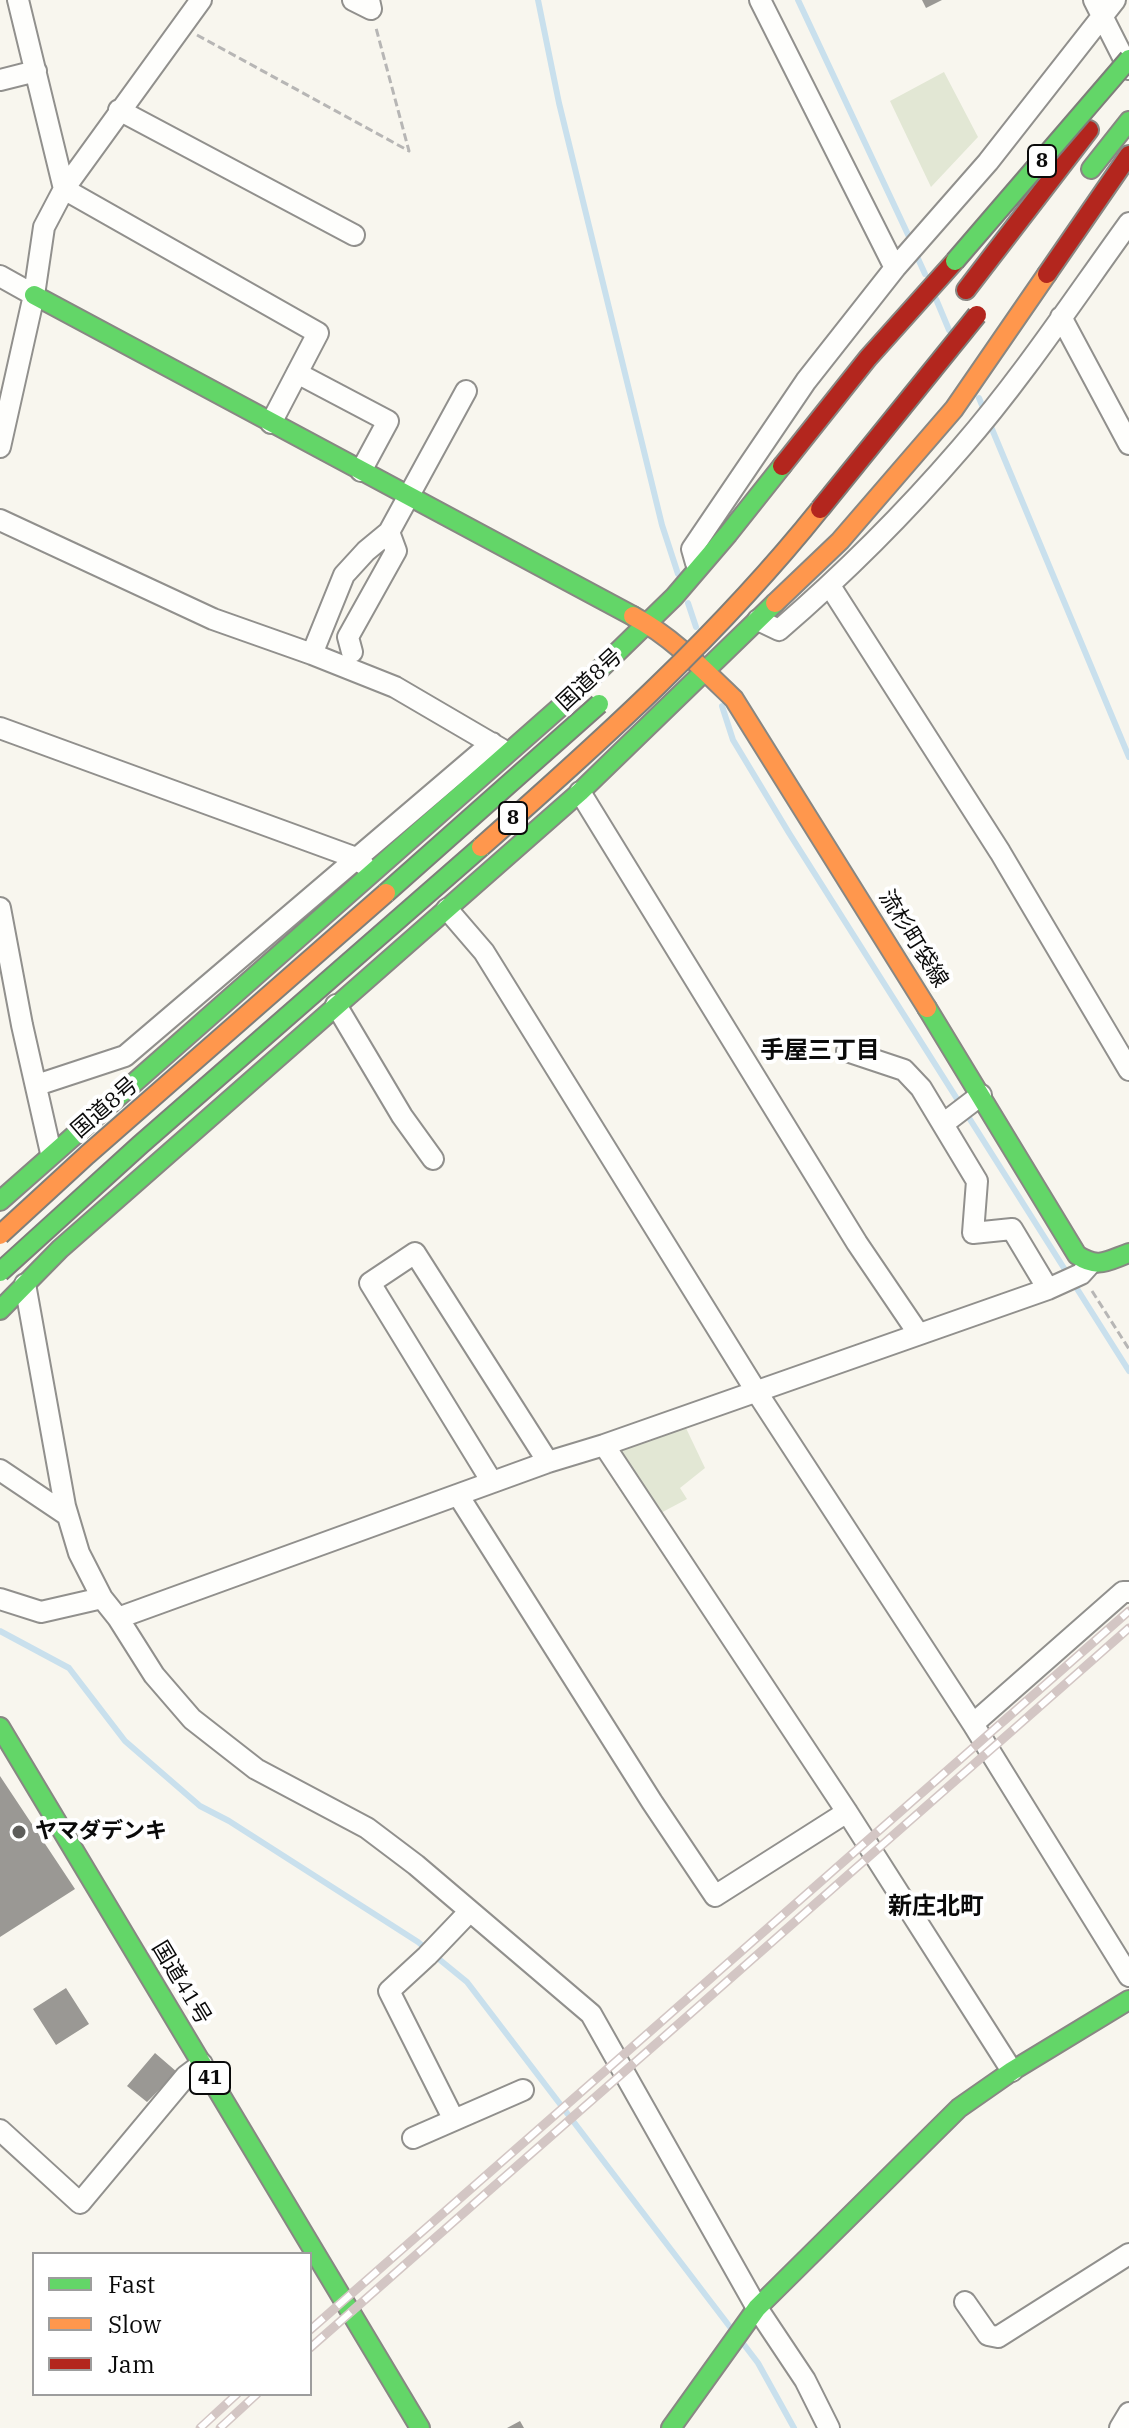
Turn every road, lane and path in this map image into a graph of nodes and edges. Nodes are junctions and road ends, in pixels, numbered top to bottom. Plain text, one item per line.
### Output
1 (18, 0) edge
2 (201, 0) edge
3 (760, 0) edge
4 (365, 3) edge
5 (1104, 5) edge
6 (181, 26) junction
7 (1129, 59) edge
8 (1129, 69) edge
9 (36, 71) junction
10 (1129, 78) edge
11 (0, 80) edge
12 (119, 110) junction
13 (1129, 121) edge
14 (1129, 155) edge
15 (1082, 181) dead end
16 (64, 189) junction
17 (1129, 223) edge
18 (354, 235) dead end
19 (895, 268) junction
20 (0, 276) edge
21 (34, 295) junction
22 (957, 301) dead end
23 (987, 303) dead end
24 (1061, 317) junction
25 (297, 373) junction
26 (466, 391) dead end
27 (271, 423) junction
28 (1129, 444) edge
29 (0, 447) edge
30 (361, 471) junction
31 (409, 496) junction
32 (0, 520) edge
33 (389, 532) junction
34 (699, 570) junction
35 (830, 586) junction
36 (758, 620) junction
37 (648, 624) junction
38 (682, 624) dead end
39 (352, 652) dead end
40 (312, 654) junction
41 (651, 655) dead end
42 (704, 670) junction
43 (617, 687) dead end
44 (0, 728) edge
45 (501, 749) junction
46 (580, 792) junction
47 (356, 858) junction
48 (374, 871) junction
49 (0, 908) edge
50 (447, 909) junction
51 (336, 1005) junction
52 (847, 1051) dead end
53 (1129, 1070) edge
54 (37, 1085) junction
55 (976, 1098) junction
56 (948, 1121) junction
57 (51, 1153) junction
58 (433, 1159) dead end
59 (0, 1201) edge
60 (0, 1235) edge
61 (1129, 1253) edge
62 (1086, 1269) junction
63 (0, 1272) edge
64 (25, 1284) junction
65 (1048, 1289) junction
66 (0, 1310) edge
67 (918, 1333) junction
68 (1129, 1349) edge
69 (756, 1391) junction
70 (604, 1445) junction
71 (548, 1462) junction
72 (0, 1470) edge
73 (492, 1482) junction
74 (458, 1495) junction
75 (67, 1515) junction
76 (1129, 1592) edge
77 (102, 1598) junction
78 (0, 1599) edge
79 (118, 1618) junction
80 (973, 1724) junction
81 (0, 1727) edge
82 (847, 1812) junction
83 (470, 1911) junction
84 (1129, 1976) edge
85 (1129, 2000) edge
86 (202, 2064) junction
87 (1012, 2071) junction
88 (523, 2090) dead end
89 (454, 2120) junction
90 (0, 2130) edge
91 (413, 2138) dead end
92 (1129, 2254) edge
93 (965, 2302) dead end
94 (757, 2308) junction
95 (1129, 2413) edge
96 (420, 2428) edge
97 (671, 2428) edge
98 (829, 2428) edge
99 (1120, 2428) edge

1 - 9 street
2 - 6 street
3 - 19 street
4 - 6 path
5 - 8 street
5 - 19 street
6 - 12 street
7 - 34 main road, 8, bridge
9 - 11 street
9 - 16 street
10 - 22 main road, 8
12 - 16 street
12 - 18 street
13 - 15 main road, 8
14 - 36 main road, 8
16 - 21 street
16 - 25 street
17 - 24 street
19 - 34 street
20 - 21 street
21 - 27 main road, 流杉町袋線
21 - 29 street
23 - 63 main road, 8, bridge
24 - 28 street
24 - 35 street
25 - 27 street
25 - 30 street
26 - 31 street
27 - 30 main road, 流杉町袋線
30 - 31 main road, 流杉町袋線
31 - 33 street
31 - 37 main road, 流杉町袋線
32 - 40 street
33 - 39 street
33 - 40 street
34 - 37 main road, 8
35 - 36 street
35 - 53 street
36 - 42 main road, 8
37 - 42 main road, 流杉町袋線
37 - 45 main road, 8
38 - 41 main road, 国道8号
40 - 45 street
42 - 46 main road, 8
42 - 55 main road, 流杉町袋線
43 - 60 main road, 国道8号 / 8, bridge
44 - 47 street
45 - 47 street
45 - 48 main road, 8
46 - 50 main road, 8
46 - 67 street
47 - 48 street
47 - 54 street
48 - 57 main road, 8
49 - 54 street
50 - 51 main road, 8
50 - 69 street
51 - 58 street
51 - 64 main road, 8
52 - 56 street
54 - 57 street
55 - 56 street
55 - 62 main road, 流杉町袋線
56 - 65 street
57 - 59 main road, 8
61 - 62 main road
62 - 65 street
62 - 68 path
64 - 66 main road, 8
64 - 75 street
65 - 67 street
67 - 69 street
69 - 70 street
69 - 80 street
70 - 71 street
70 - 82 street
71 - 73 street
71 - 73 street
72 - 75 street
73 - 74 street
74 - 79 street
74 - 82 street
75 - 77 street
76 - 80 street
77 - 78 street
77 - 79 street
79 - 83 street
80 - 84 street
81 - 86 main road, 国道41号 / 41
82 - 87 street
83 - 89 street
83 - 94 street
85 - 87 main road
86 - 90 street
86 - 96 main road, 国道41号 / 41
87 - 94 main road
88 - 89 street
89 - 91 street
92 - 93 street
94 - 97 main road
94 - 98 street
95 - 99 street

